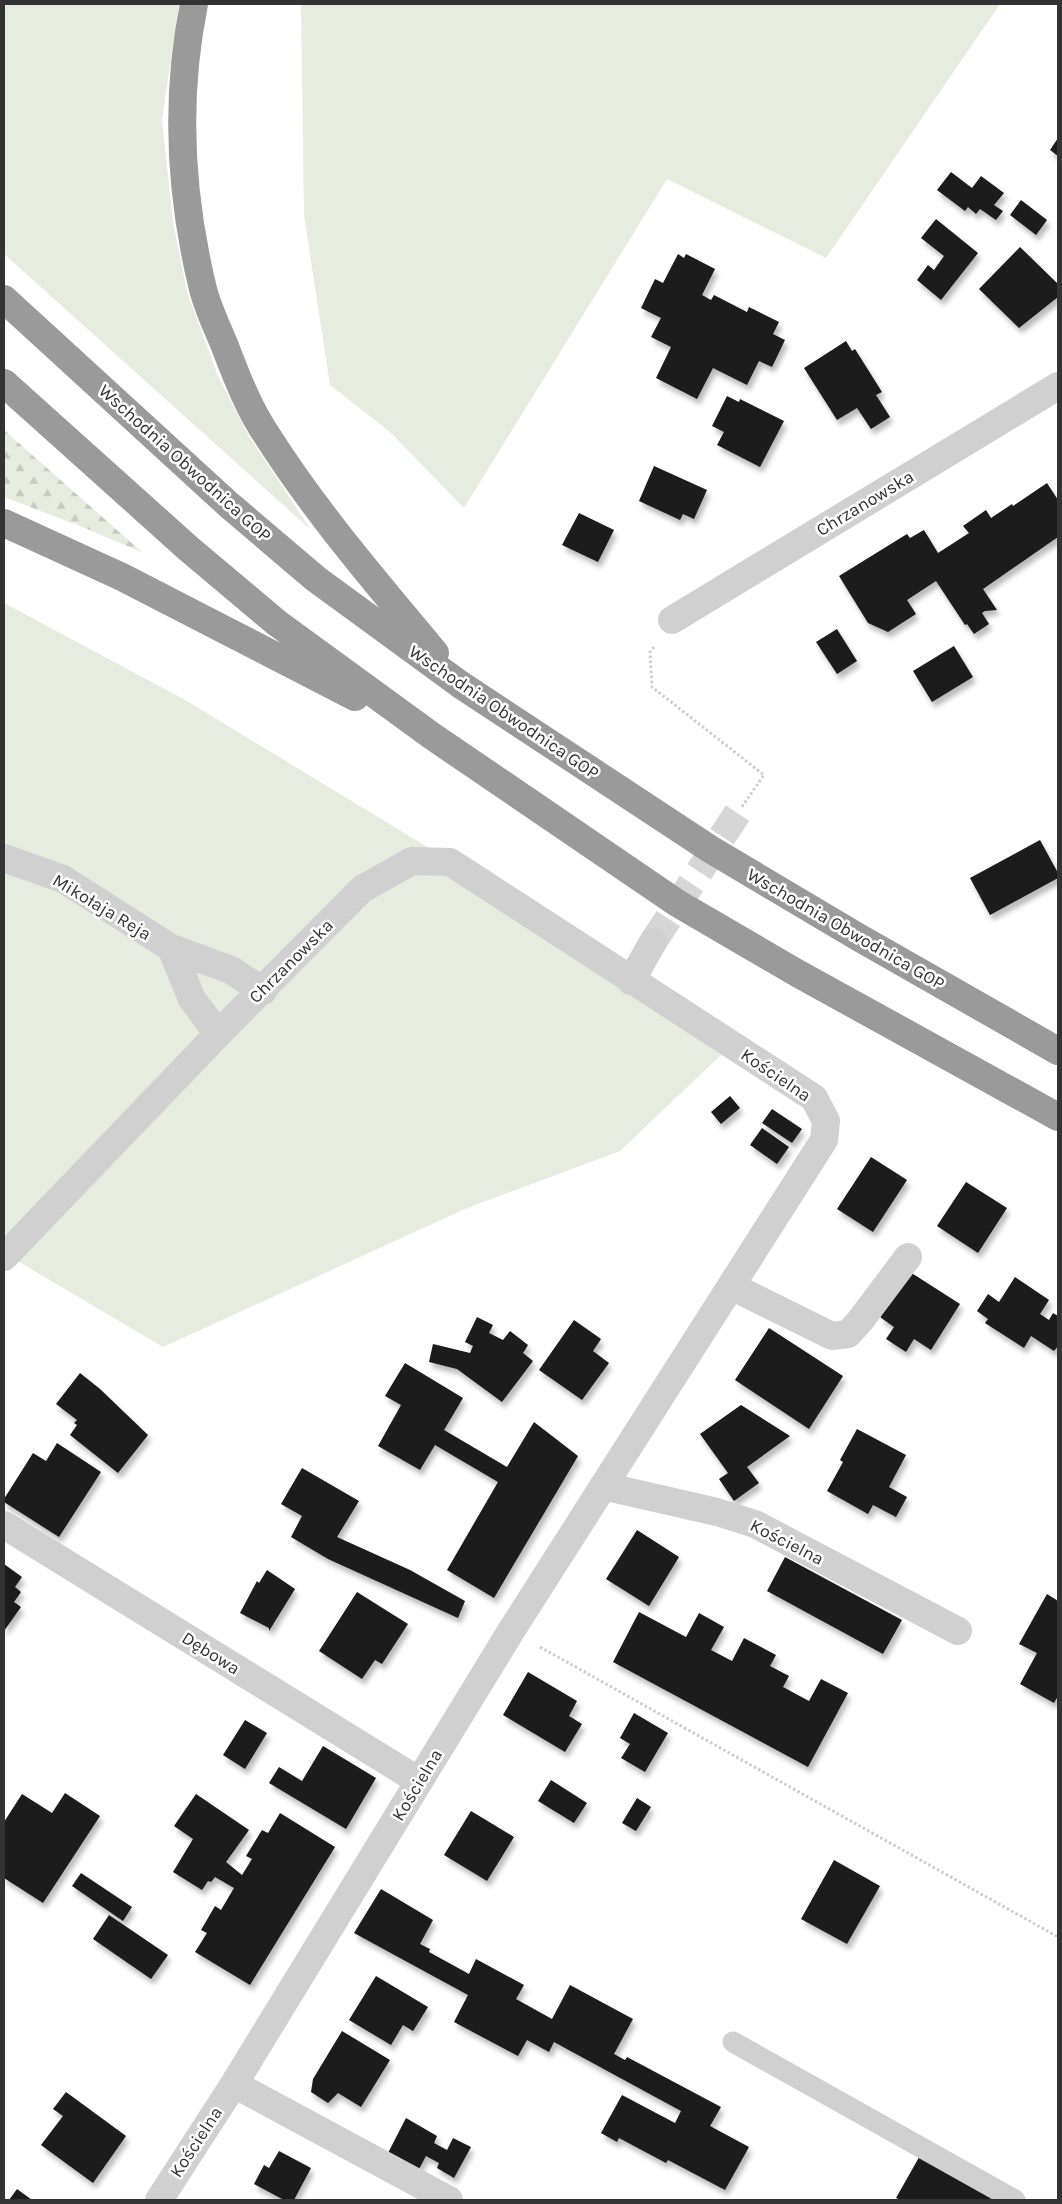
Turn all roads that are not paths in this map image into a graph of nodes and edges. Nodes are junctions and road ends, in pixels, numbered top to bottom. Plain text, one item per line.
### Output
1 (194, 4) edge
2 (4, 299) edge
3 (4, 383) edge
4 (1058, 386) edge
5 (4, 523) edge
6 (672, 620) road end
7 (461, 685) junction
8 (432, 736) junction
9 (4, 858) edge
10 (653, 942) tunnel mouth
11 (171, 948) junction
12 (631, 981) junction
13 (263, 991) junction
14 (218, 1034) junction
15 (1058, 1051) edge
16 (1058, 1117) edge
17 (4, 1257) edge
18 (908, 1257) dead end
19 (731, 1286) junction
20 (603, 1486) junction
21 (4, 1525) edge
22 (958, 1631) dead end
23 (419, 1781) junction
24 (733, 2042) dead end
25 (234, 2084) junction
26 (159, 2200) edge
27 (449, 2200) edge
28 (1015, 2200) edge

1 - 7 highway
2 - 7 highway, Wschodnia Obwodnica GOP
3 - 8 highway
4 - 6 street, Chrzanowska
5 - 8 highway
7 - 15 highway, Wschodnia Obwodnica GOP
8 - 16 highway
9 - 11 street, Mikołaja Reja
10 - 12 street
11 - 13 street, Mikołaja Reja
11 - 14 street, Mikołaja Reja
12 - 13 street, Chrzanowska
12 - 19 street, Kościelna
13 - 14 street, Chrzanowska
14 - 17 street, Chrzanowska
18 - 19 street
19 - 20 street, Kościelna
20 - 22 street, Kościelna
20 - 23 street, Kościelna
21 - 23 street, Dębowa
23 - 25 street, Kościelna
24 - 28 lane
25 - 26 street, Kościelna
25 - 27 street

